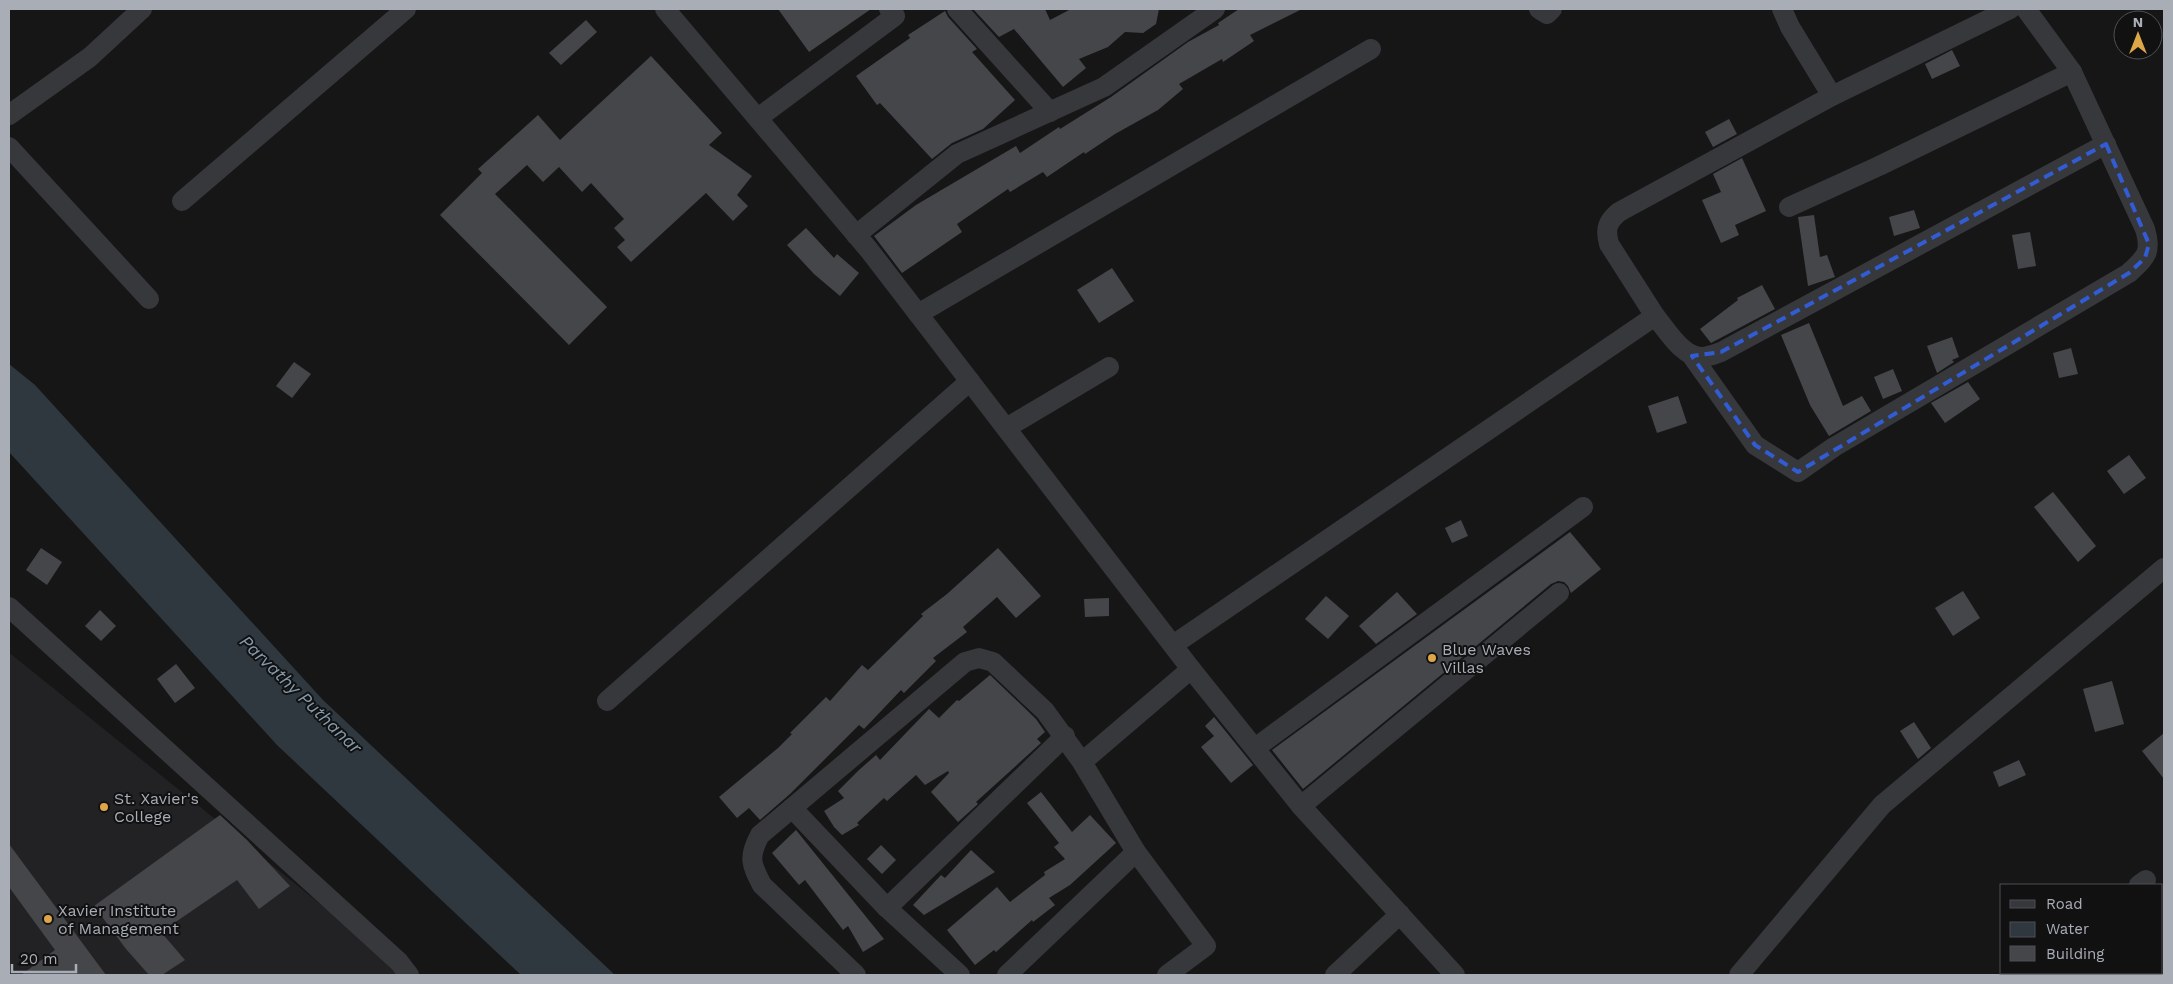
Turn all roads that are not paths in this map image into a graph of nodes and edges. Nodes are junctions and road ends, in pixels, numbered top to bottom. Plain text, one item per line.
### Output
1 (142, 9) edge
2 (406, 9) edge
3 (665, 9) edge
4 (957, 9) edge
5 (1215, 9) edge
6 (1539, 9) edge
7 (1552, 9) edge
8 (1782, 9) edge
9 (2010, 9) edge
10 (2026, 9) edge
11 (897, 11) edge
12 (1371, 49) dead end
13 (2072, 72) junction
14 (1832, 96) junction
15 (1050, 112) junction
16 (9, 115) edge
17 (758, 118) junction
18 (2106, 144) junction
19 (9, 148) edge
20 (182, 201) dead end
21 (1789, 207) dead end
22 (856, 235) junction
23 (149, 299) dead end
24 (918, 314) junction
25 (1656, 316) junction
26 (1692, 356) junction
27 (1109, 368) dead end
28 (970, 381) junction
29 (1006, 428) junction
30 (1583, 507) dead end
31 (2164, 568) edge
32 (1560, 592) dead end
33 (9, 607) edge
34 (1173, 645) junction
35 (1191, 669) junction
36 (606, 701) dead end
37 (1065, 736) junction
38 (1255, 748) junction
39 (1082, 762) junction
40 (1301, 806) junction
41 (792, 808) junction
42 (1136, 852) junction
43 (887, 908) junction
44 (1400, 914) junction
45 (409, 975) edge
46 (856, 975) edge
47 (960, 975) edge
48 (1007, 975) edge
49 (1167, 975) edge
50 (1335, 975) edge
51 (1455, 975) edge
52 (1739, 975) edge

1 - 16 street
2 - 20 street
3 - 17 street
4 - 15 street
5 - 15 street
6 - 7 street
8 - 14 street
9 - 14 street
10 - 13 street
11 - 17 street
12 - 24 street
13 - 18 street
13 - 21 street
14 - 25 street
15 - 22 street
17 - 22 street
18 - 26 street
18 - 26 street
19 - 23 street
22 - 24 street
24 - 28 street
25 - 26 street
25 - 34 street
27 - 29 street
28 - 29 street
28 - 36 street
29 - 34 street
30 - 38 street
31 - 52 street
32 - 40 street
33 - 45 street
34 - 35 street
35 - 38 street
35 - 39 street
37 - 39 street
37 - 41 street
37 - 43 street
38 - 40 street
39 - 42 street
40 - 44 street
41 - 43 street
41 - 46 street
42 - 48 street
42 - 49 street
43 - 47 street
44 - 50 street
44 - 51 street

